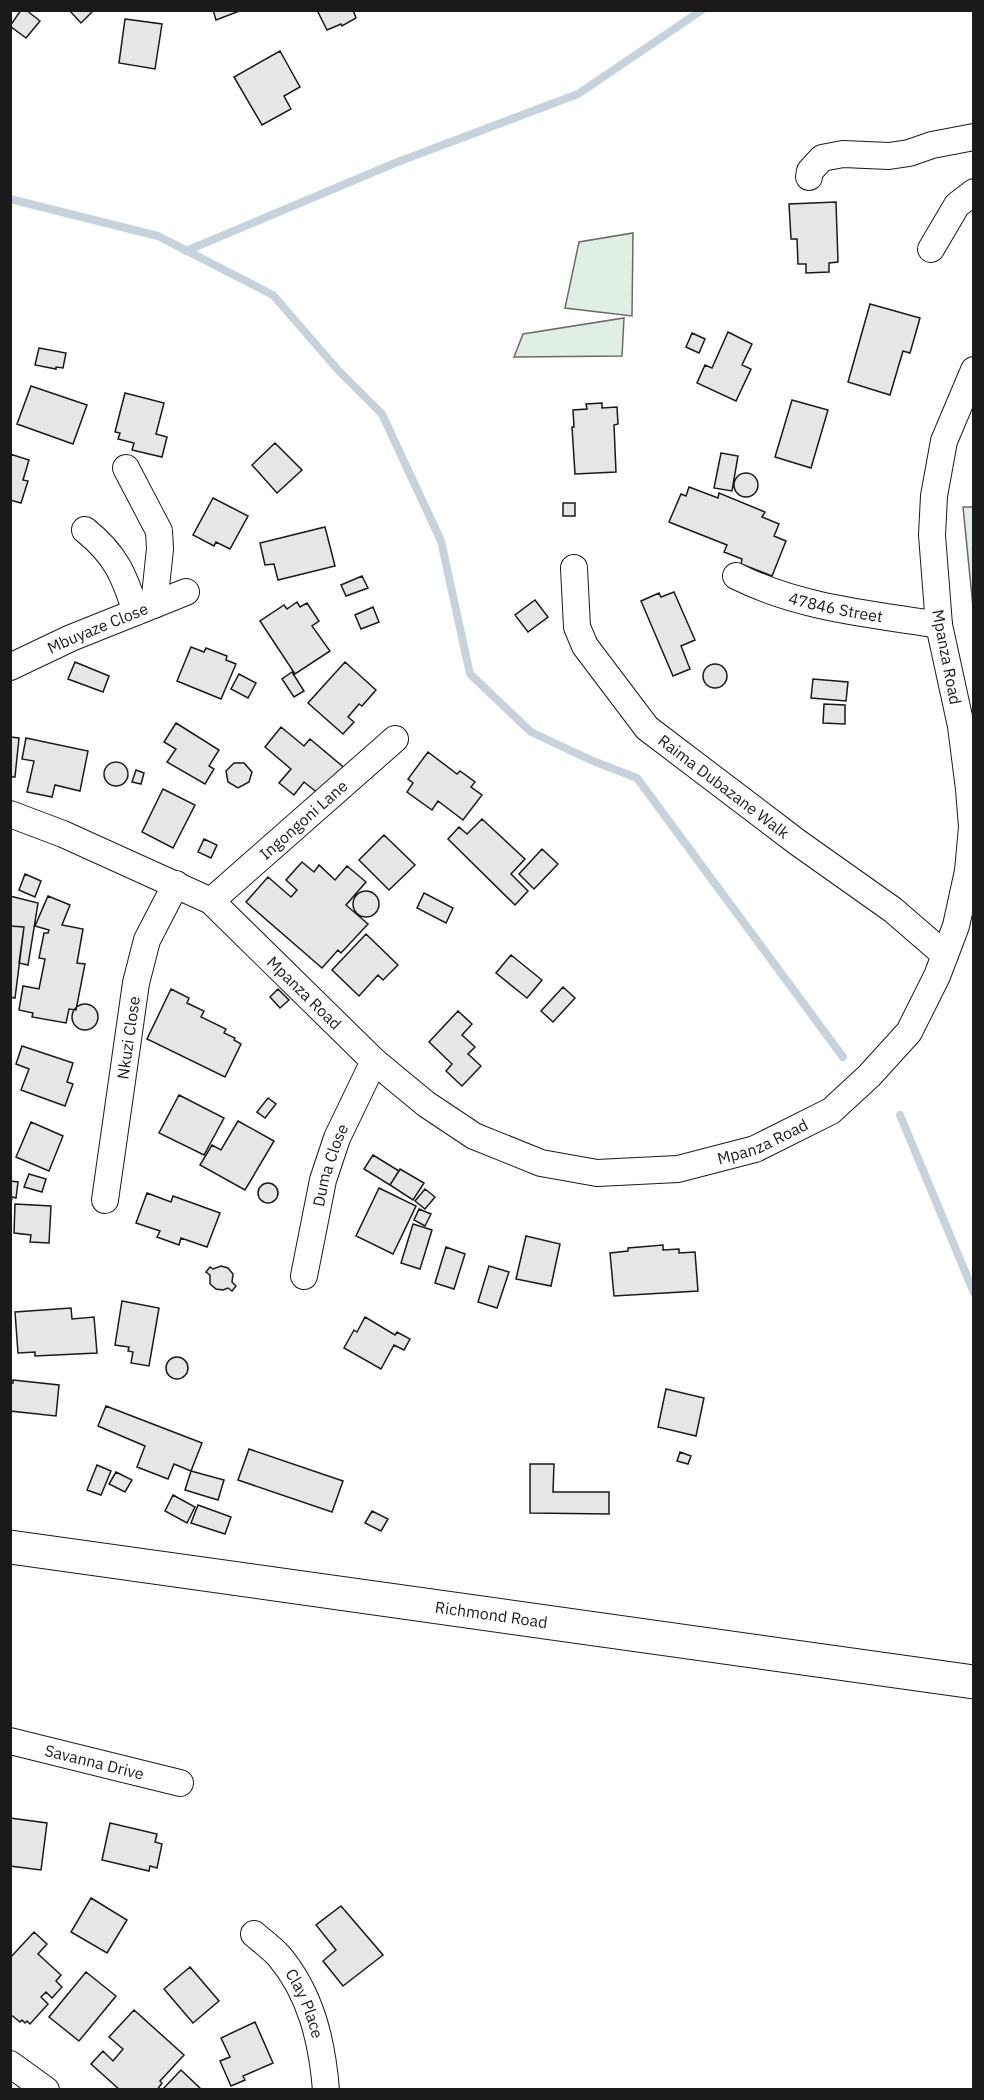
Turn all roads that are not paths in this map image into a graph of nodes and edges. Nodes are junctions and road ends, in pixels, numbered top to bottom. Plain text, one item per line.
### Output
1 (974, 137) edge
2 (809, 177) dead end
3 (974, 192) edge
4 (931, 249) dead end
5 (974, 370) edge
6 (126, 468) dead end
7 (86, 530) dead end
8 (574, 568) dead end
9 (736, 576) dead end
10 (186, 592) dead end
11 (145, 608) junction
12 (939, 625) junction
13 (10, 667) edge
14 (395, 739) dead end
15 (10, 814) edge
16 (176, 884) junction
17 (211, 901) junction
18 (945, 955) junction
19 (374, 1061) junction
20 (105, 1200) dead end
21 (304, 1276) dead end
22 (10, 1547) edge
23 (974, 1682) edge
24 (10, 1741) edge
25 (180, 1783) dead end
26 (254, 1934) dead end
27 (10, 2064) edge
28 (46, 2090) edge
29 (326, 2090) edge

1 - 2 street
3 - 4 street
5 - 12 street, Mpanza Road
6 - 11 street
7 - 11 street
8 - 18 street, Raima Dubazane Walk
9 - 12 street, 47846 Street
10 - 11 street, Mbuyaze Close
11 - 13 street, Mbuyaze Close
12 - 18 street, Mpanza Road
14 - 17 street, Ingongoni Lane
15 - 16 street, Mpanza Road
16 - 17 street, Mpanza Road
16 - 20 street, Nkuzi Close
17 - 19 street, Mpanza Road
18 - 19 street, Mpanza Road
19 - 21 street, Duma Close
22 - 23 highway, Richmond Road
24 - 25 street, Savanna Drive
26 - 29 street, Clay Place
27 - 28 street

